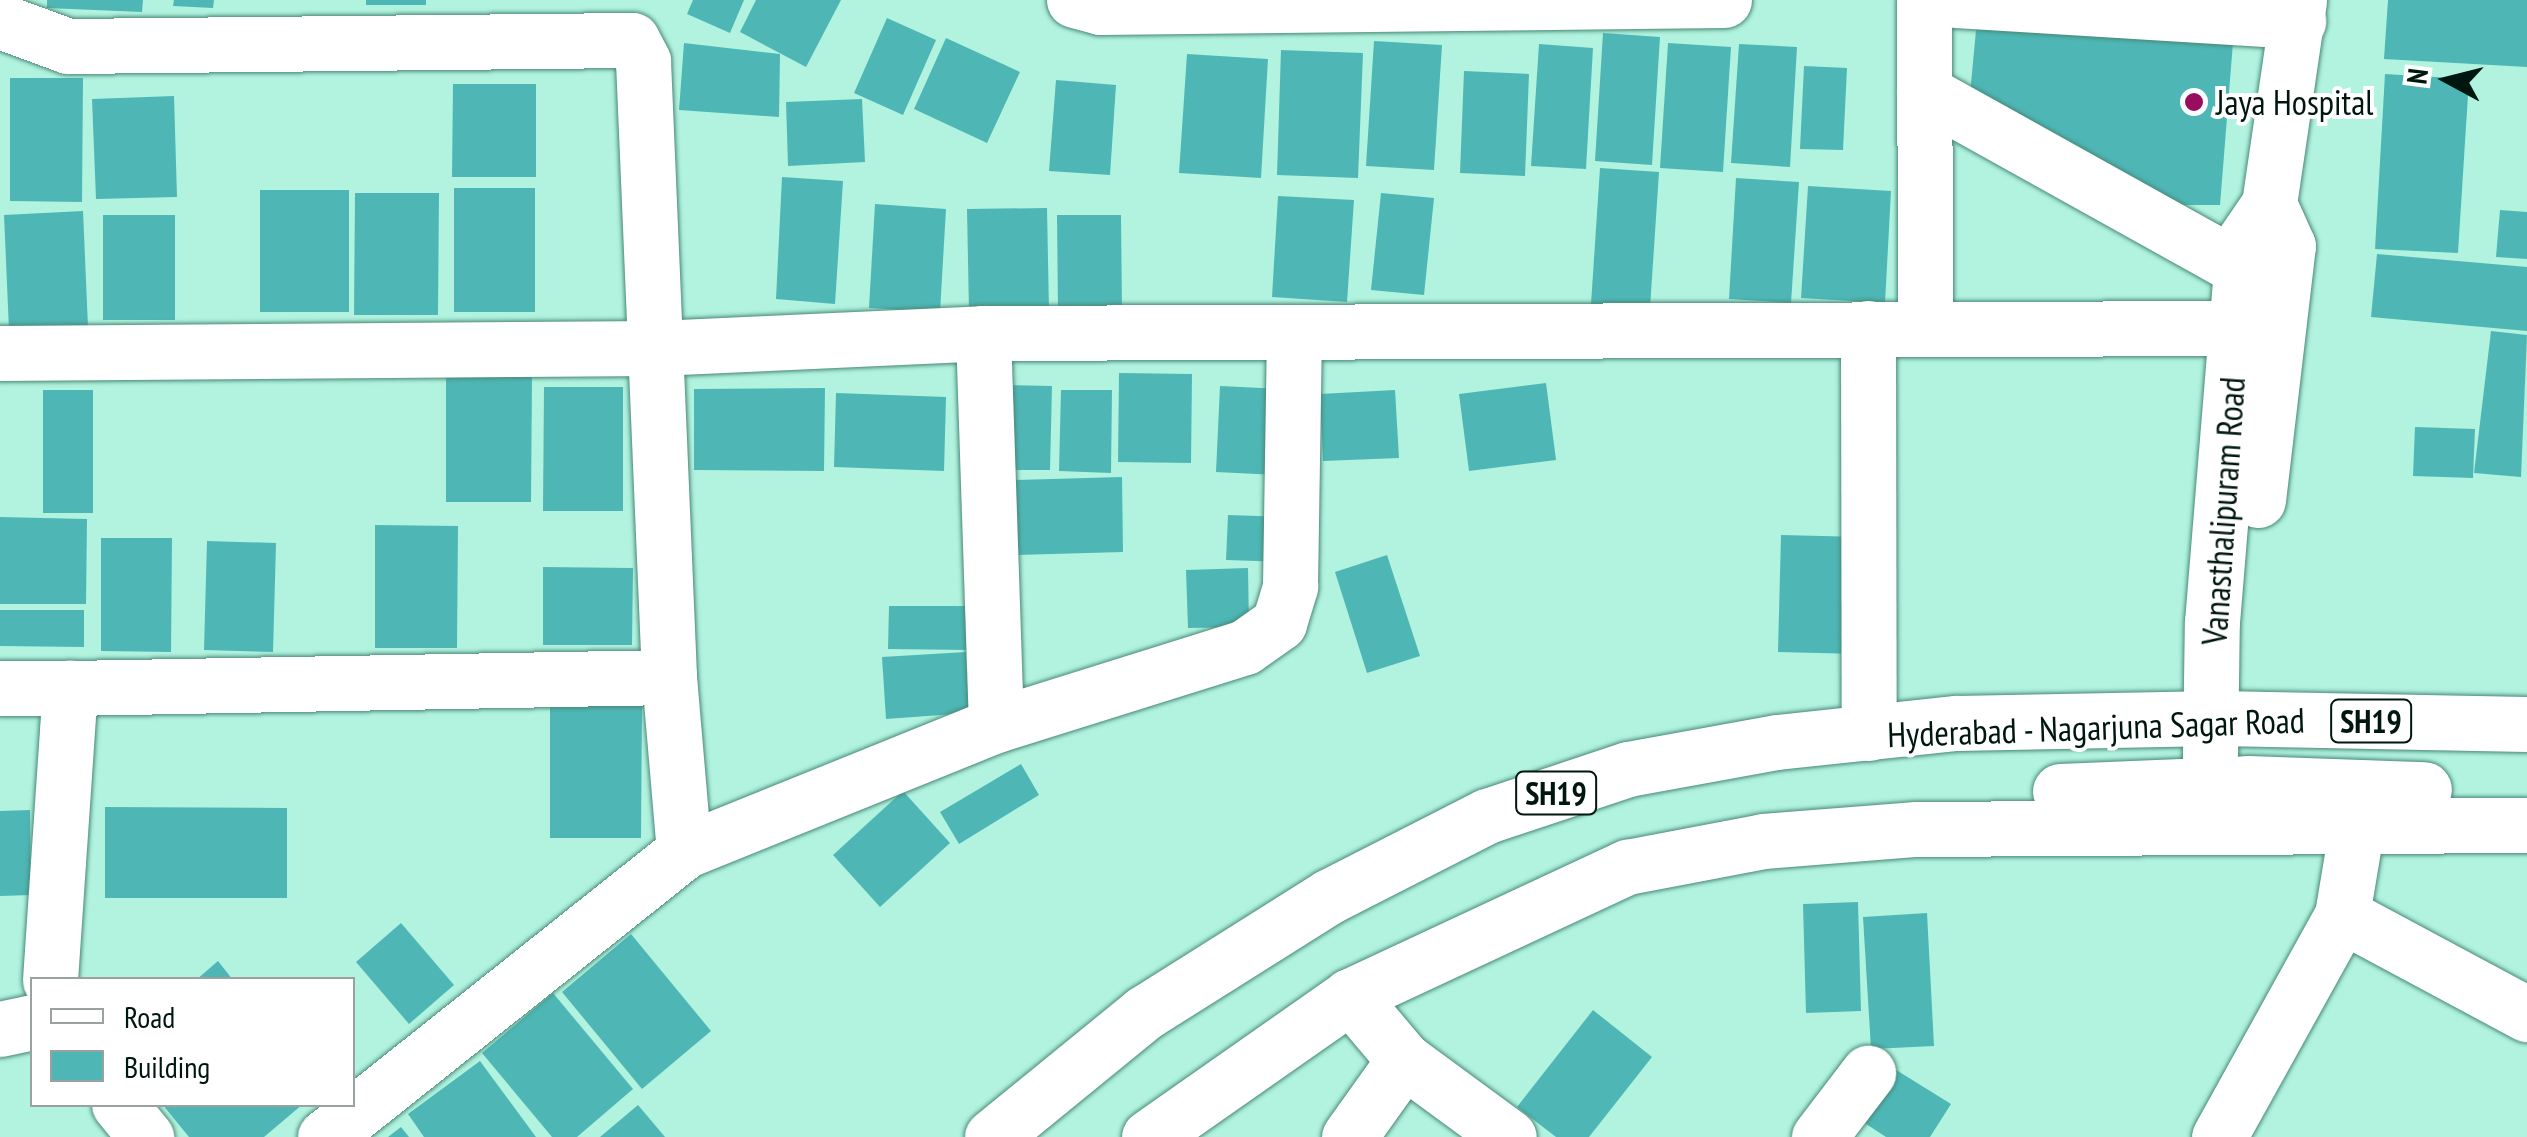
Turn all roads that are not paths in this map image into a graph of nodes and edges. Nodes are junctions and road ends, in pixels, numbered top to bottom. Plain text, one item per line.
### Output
1 (1074, 0) edge
2 (1724, 0) edge
3 (1924, 0) edge
4 (1955, 0) edge
5 (1252, 2) edge
6 (2299, 11) edge
7 (506, 19) edge
8 (0, 21) edge
9 (160, 22) edge
10 (1924, 92) junction
11 (2270, 204) junction
12 (2240, 268) junction
13 (1868, 328) junction
14 (2236, 328) junction
15 (1925, 329) junction
16 (983, 333) junction
17 (1294, 336) junction
18 (658, 348) junction
19 (0, 353) edge
20 (668, 677) junction
21 (0, 688) edge
22 (70, 688) junction
23 (2232, 719) junction
24 (2527, 724) edge
25 (996, 726) junction
26 (1869, 733) junction
27 (2527, 792) edge
28 (2228, 806) junction
29 (2357, 825) junction
30 (2527, 825) edge
31 (684, 851) junction
32 (2342, 915) junction
33 (50, 977) edge
34 (1350, 996) junction
35 (2527, 1014) edge
36 (30, 1022) edge
37 (0, 1028) edge
38 (1404, 1060) junction
39 (1868, 1073) dead end
40 (121, 1107) edge
41 (146, 1137) edge
42 (325, 1137) edge
43 (992, 1137) edge
44 (1148, 1137) edge
45 (1348, 1137) edge
46 (1510, 1137) edge
47 (1820, 1137) edge
48 (2219, 1137) edge

1 - 5 street
2 - 5 street
3 - 10 street
4 - 6 street
6 - 11 street, Vanasthalipuram Road
7 - 9 street
7 - 18 street
8 - 9 street
10 - 12 street
10 - 15 street
11 - 12 street, Vanasthalipuram Road
11 - 23 street, Vanasthalipuram Road
12 - 14 street, Vanasthalipuram Road
13 - 15 street
13 - 17 street
13 - 26 street
14 - 15 street
14 - 23 street, Vanasthalipuram Road
16 - 17 street
16 - 18 street
16 - 25 street
17 - 25 street
18 - 19 street
18 - 20 street
20 - 22 street
20 - 31 street
21 - 22 street
22 - 33 street
23 - 24 street, Hyderabad - Nagarjuna Sagar Road / SH19
23 - 26 street, Hyderabad - Nagarjuna Sagar Road / SH19
23 - 28 street, Vanasthalipuram Road
25 - 31 street
26 - 43 street, Hyderabad - Nagarjuna Sagar Road / SH19
27 - 28 street
28 - 29 street
28 - 34 street
29 - 30 street
29 - 32 street
31 - 42 street
32 - 35 street
32 - 48 street
34 - 38 street
34 - 44 street
36 - 37 street
38 - 45 street
38 - 46 street
39 - 47 street
40 - 41 street

